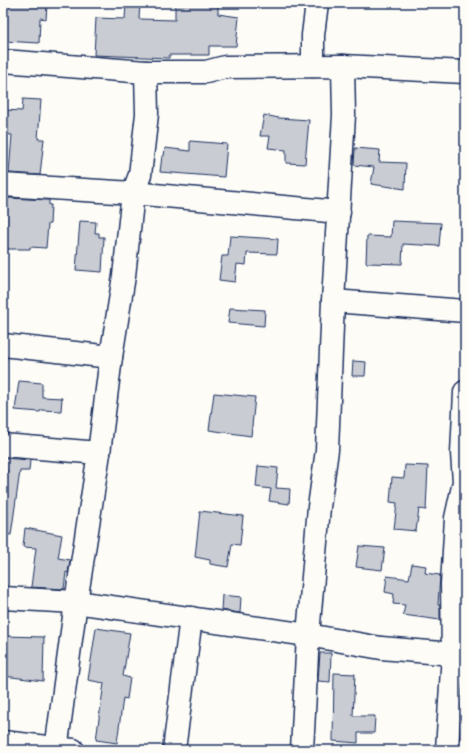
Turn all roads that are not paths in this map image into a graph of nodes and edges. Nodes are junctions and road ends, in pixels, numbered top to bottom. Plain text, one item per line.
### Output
1 (317, 3) edge
2 (3, 61) edge
3 (313, 66) junction
4 (343, 66) junction
5 (146, 72) junction
6 (465, 72) edge
7 (3, 185) edge
8 (133, 193) junction
9 (339, 212) junction
10 (333, 301) junction
11 (465, 311) edge
12 (3, 345) edge
13 (111, 357) junction
14 (465, 392) edge
15 (3, 445) edge
16 (99, 453) junction
17 (3, 598) edge
18 (76, 602) junction
19 (191, 618) junction
20 (308, 635) junction
21 (459, 654) edge
22 (3, 742) edge
23 (62, 749) edge
24 (174, 750) edge
25 (302, 750) edge
26 (447, 750) edge

1 - 3 street
2 - 5 street
3 - 4 street
3 - 5 street
4 - 6 street
4 - 9 street
5 - 8 street
7 - 8 street
8 - 9 street
8 - 13 street
9 - 10 street
10 - 11 street
10 - 20 street
12 - 13 street
13 - 16 street
14 - 21 street
15 - 16 street
16 - 18 street
17 - 18 street
18 - 19 street
18 - 23 street
19 - 20 street
19 - 24 street
20 - 21 street
20 - 25 street
21 - 26 street
22 - 23 street

